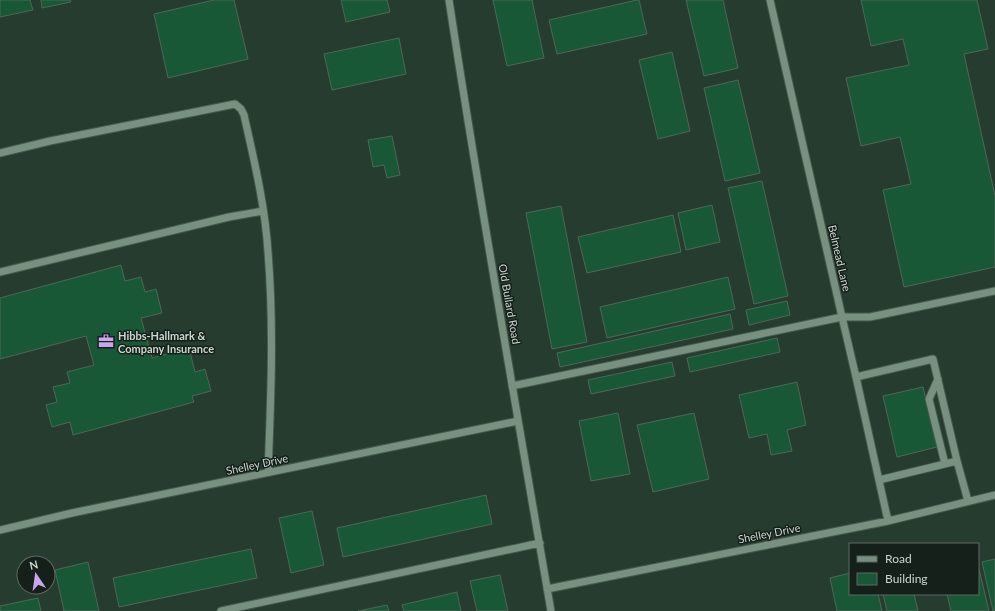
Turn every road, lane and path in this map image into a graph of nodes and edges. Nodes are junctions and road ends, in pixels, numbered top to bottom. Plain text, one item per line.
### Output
1 (449, 0) edge
2 (770, 0) edge
3 (0, 153) edge
4 (263, 211) junction
5 (0, 272) edge
6 (995, 291) edge
7 (842, 317) junction
8 (856, 377) junction
9 (938, 379) junction
10 (512, 386) junction
11 (518, 421) junction
12 (957, 461) junction
13 (945, 464) junction
14 (268, 472) junction
15 (879, 480) junction
16 (995, 495) edge
17 (968, 502) junction
18 (888, 521) junction
19 (0, 530) edge
20 (540, 543) junction
21 (547, 589) junction
22 (223, 611) edge
23 (551, 611) edge

1 - 10 street, Old Bullard Road
2 - 7 street, Belmead Lane
3 - 4 street
4 - 5 street
4 - 14 street
6 - 7 street
7 - 8 street, Belmead Lane
7 - 10 street
8 - 9 street
8 - 15 street, Belmead Lane
9 - 12 street
9 - 13 street
10 - 11 street, Old Bullard Road
11 - 14 street, Shelley Drive
11 - 20 street, Old Bullard Road
12 - 13 street
12 - 17 street
13 - 15 street
14 - 19 street, Shelley Drive
15 - 18 street, Belmead Lane
16 - 17 street, Shelley Drive
17 - 18 street, Shelley Drive
18 - 21 street, Shelley Drive
20 - 21 street, Old Bullard Road
20 - 22 street
21 - 23 street, Old Bullard Road

